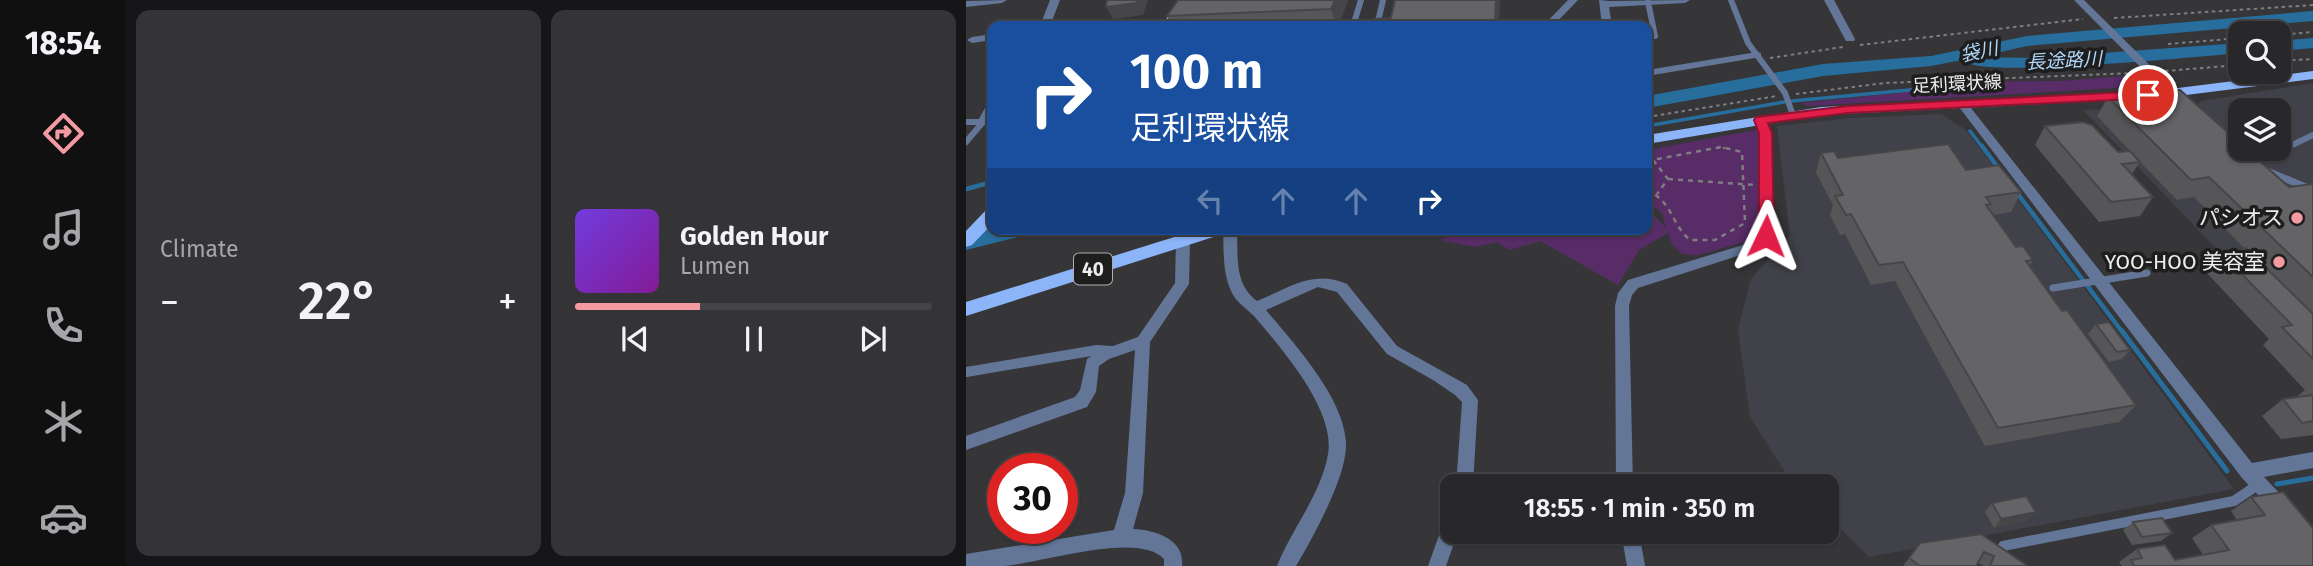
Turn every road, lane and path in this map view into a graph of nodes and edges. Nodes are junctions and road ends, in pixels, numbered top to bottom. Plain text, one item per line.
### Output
1 (1002, 0) edge
2 (1055, 0) edge
3 (1187, 0) edge
4 (1361, 0) edge
5 (1383, 0) edge
6 (1573, 0) edge
7 (1685, 0) edge
8 (1731, 0) edge
9 (1829, 0) edge
10 (2079, 0) edge
11 (982, 1) edge
12 (1604, 2) edge
13 (1648, 2) junction
14 (966, 4) edge
15 (2313, 5) edge
16 (966, 13) edge
17 (2089, 19) dead end
18 (2104, 20) junction
19 (1047, 21) edge
20 (1171, 21) edge
21 (1355, 21) edge
22 (1378, 21) edge
23 (1553, 21) edge
24 (1606, 21) edge
25 (1652, 21) edge
26 (1652, 21) edge
27 (2313, 32) edge
28 (2291, 34) edge
29 (1655, 36) dead end
30 (987, 38) edge
31 (1850, 39) dead end
32 (2228, 39) edge
33 (972, 40) dead end
34 (2168, 44) dead end
35 (1761, 58) junction
36 (2313, 59) edge
37 (2291, 60) edge
38 (2228, 66) edge
39 (2149, 71) junction
40 (1652, 72) edge
41 (2313, 75) edge
42 (1785, 94) junction
43 (2175, 96) junction
44 (1963, 105) junction
45 (1793, 115) junction
46 (1652, 116) edge
47 (1760, 120) junction
48 (966, 122) edge
49 (987, 122) edge
50 (987, 123) edge
51 (2313, 135) edge
52 (1652, 139) edge
53 (966, 142) edge
54 (2291, 145) edge
55 (1653, 160) joint
56 (2255, 165) edge
57 (1668, 179) junction
58 (1746, 184) junction
59 (1762, 186) dead end
60 (2313, 190) edge
61 (1652, 192) edge
62 (1657, 194) junction
63 (987, 219) edge
64 (1202, 235) edge
65 (1231, 235) edge
66 (966, 241) edge
67 (1183, 241) junction
68 (2147, 273) dead end
69 (2099, 281) junction
70 (2053, 288) dead end
71 (1255, 308) junction
72 (966, 309) edge
73 (1143, 341) junction
74 (1115, 351) junction
75 (966, 372) edge
76 (966, 443) edge
77 (2313, 460) edge
78 (1466, 474) edge
79 (1624, 474) edge
80 (2253, 478) junction
81 (2296, 521) edge
82 (1121, 538) junction
83 (1444, 544) edge
84 (1632, 544) edge
85 (2003, 546) edge
86 (966, 563) edge
87 (1173, 566) edge
88 (1286, 566) edge
89 (1437, 566) edge
90 (1636, 566) edge

1 - 11 street
2 - 19 street
3 - 20 main road
4 - 21 lane
5 - 22 lane
6 - 23 street
7 - 13 street
8 - 35 lane
9 - 31 street
10 - 18 street
11 - 14 street
11 - 16 street
12 - 13 street
12 - 24 street
13 - 26 lane
15 - 18 path
17 - 35 path
18 - 39 street
25 - 29 lane
27 - 28 path
30 - 33 street
32 - 34 path
35 - 40 street
35 - 42 lane
36 - 37 path
38 - 39 path
39 - 42 path
39 - 43 street
41 - 43 main road, 足利環状線
42 - 45 lane
42 - 46 path
43 - 44 main road, 足利環状線
44 - 45 main road, 足利環状線
44 - 69 street
45 - 47 main road, 足利環状線
47 - 52 main road, 足利環状線
47 - 79 street
48 - 49 street
50 - 53 lane
51 - 54 lane
55 - 57 path
55 - 58 path
56 - 60 lane
57 - 58 path
57 - 62 path
58 - 59 path
58 - 62 path
61 - 62 path
63 - 66 main road
64 - 67 main road, 40
65 - 71 street
67 - 72 main road, 40
67 - 73 street
68 - 69 lane
69 - 70 lane
69 - 80 street
71 - 78 street
71 - 88 street
73 - 74 street
73 - 82 street
74 - 75 lane
74 - 76 street
77 - 80 street
80 - 81 street
80 - 85 lane
82 - 86 street
82 - 87 street
83 - 89 street
84 - 90 street

